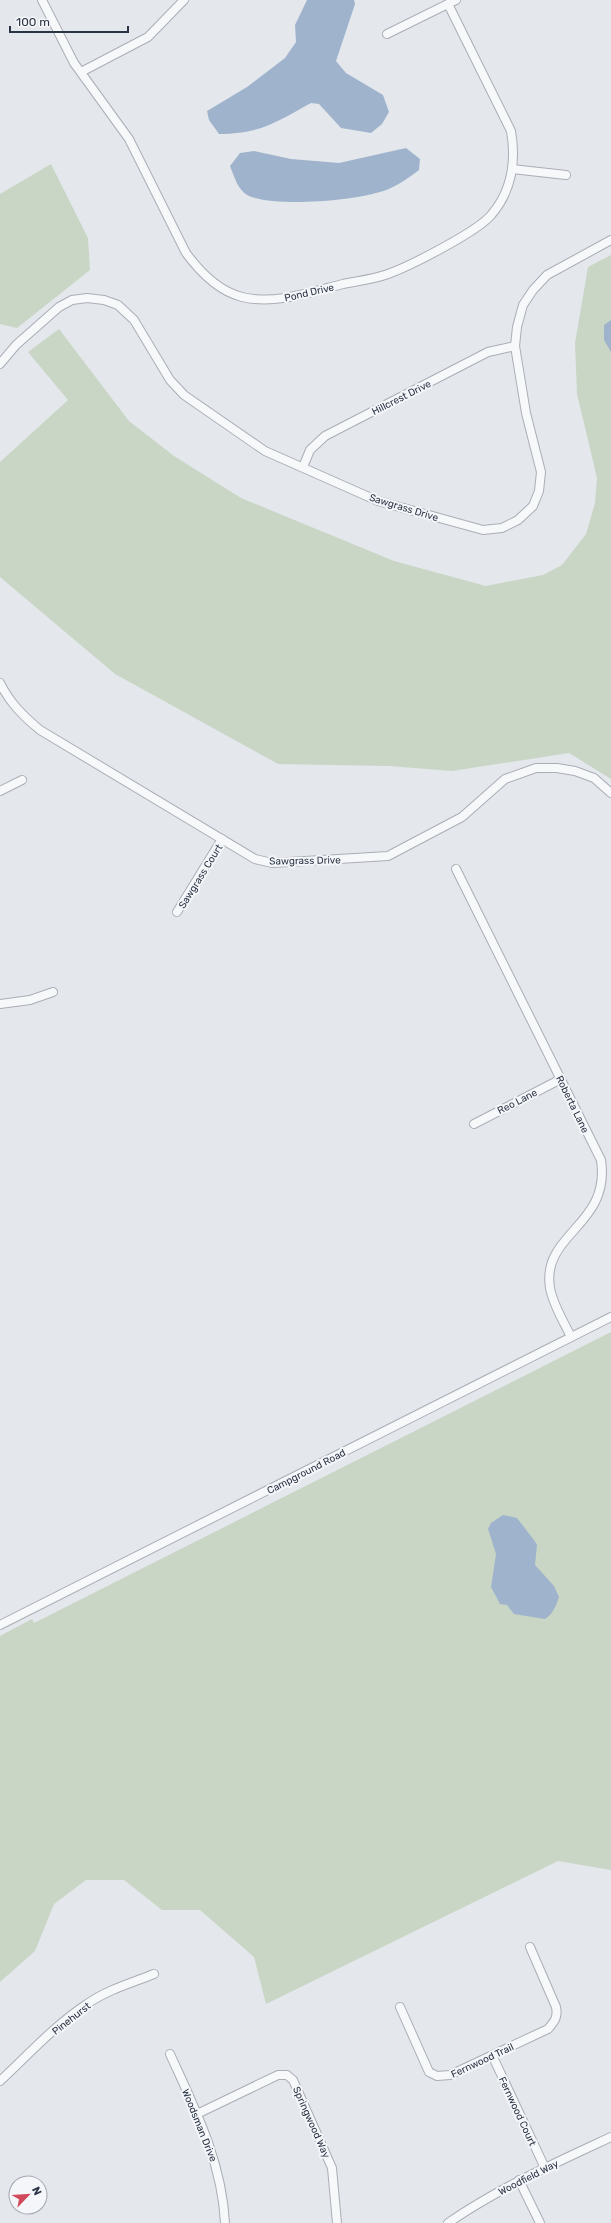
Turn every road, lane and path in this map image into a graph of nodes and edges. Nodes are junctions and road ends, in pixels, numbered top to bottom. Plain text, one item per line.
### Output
1 (42, 0) edge
2 (184, 0) edge
3 (456, 0) edge
4 (448, 4) junction
5 (387, 34) dead end
6 (80, 72) junction
7 (512, 169) junction
8 (566, 175) dead end
9 (611, 240) edge
10 (515, 346) junction
11 (0, 364) edge
12 (304, 467) junction
13 (0, 683) edge
14 (22, 780) dead end
15 (0, 791) edge
16 (611, 793) edge
17 (222, 839) junction
18 (456, 869) dead end
19 (177, 912) dead end
20 (53, 992) dead end
21 (0, 1004) edge
22 (560, 1079) junction
23 (474, 1124) dead end
24 (611, 1316) edge
25 (570, 1337) junction
26 (0, 1625) edge
27 (530, 1948) dead end
28 (154, 1974) dead end
29 (400, 2007) dead end
30 (170, 2054) dead end
31 (492, 2055) junction
32 (0, 2081) edge
33 (197, 2114) junction
34 (611, 2136) edge
35 (545, 2168) junction
36 (519, 2180) junction
37 (225, 2223) edge
38 (337, 2223) edge
39 (448, 2223) edge
40 (540, 2223) edge

1 - 6 street, Pond Drive
2 - 6 street
3 - 4 street
4 - 5 street
4 - 7 street, Pond Drive
6 - 7 street, Pond Drive
7 - 8 street
9 - 10 street, Sawgrass Drive
10 - 12 street, Hillcrest Drive
10 - 12 street, Sawgrass Drive
11 - 12 street, Sawgrass Drive
13 - 17 street, Sawgrass Drive
14 - 15 street
16 - 17 street, Sawgrass Drive
17 - 19 street, Sawgrass Court
18 - 22 street, Roberta Lane
20 - 21 street
22 - 23 street, Reo Lane
22 - 25 street, Roberta Lane
24 - 25 street, Campground Road
25 - 26 street, Campground Road
27 - 31 street, Fernwood Trail
28 - 32 street, Pinehurst
29 - 31 street, Fernwood Trail
30 - 33 street, Woodsman Drive
31 - 35 street, Fernwood Court
33 - 37 street, Woodsman Drive
33 - 38 street, Springwood Way
34 - 35 street, Woodfield Way
35 - 36 street, Woodfield Way
36 - 39 street, Woodfield Way
36 - 40 street

